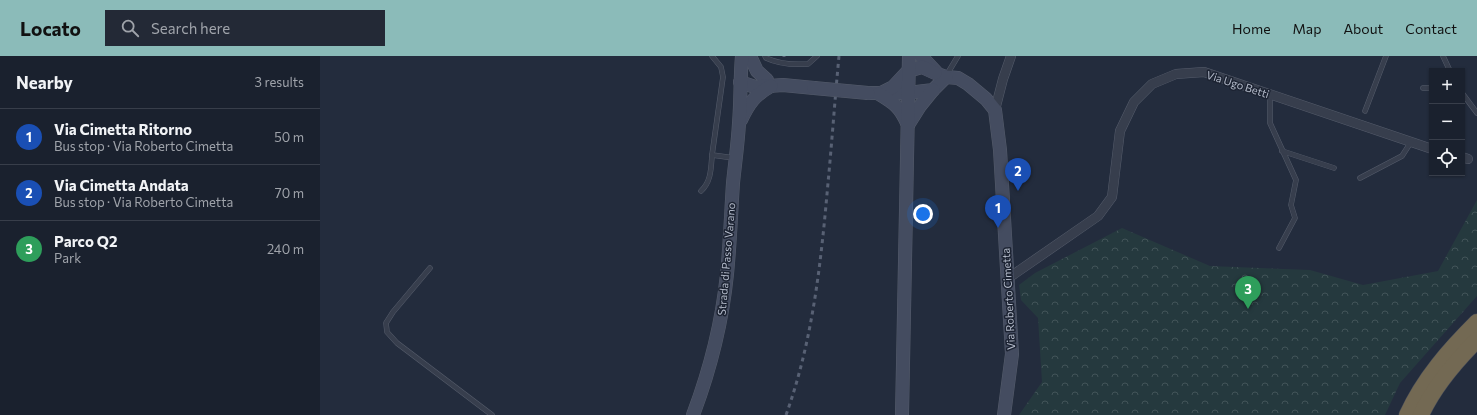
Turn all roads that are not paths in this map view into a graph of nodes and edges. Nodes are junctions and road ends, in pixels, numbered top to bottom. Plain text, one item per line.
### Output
1 (712, 56) edge
2 (742, 56) edge
3 (750, 56) edge
4 (765, 56) edge
5 (817, 56) edge
6 (908, 56) edge
7 (921, 56) edge
8 (958, 56) edge
9 (1011, 56) edge
10 (1386, 56) edge
11 (1443, 56) edge
12 (1449, 68) edge
13 (908, 71) junction
14 (942, 76) junction
15 (740, 82) junction
16 (774, 83) junction
17 (1423, 88) dead end
18 (1429, 88) edge
19 (933, 90) junction
20 (908, 93) junction
21 (874, 94) junction
22 (1270, 94) junction
23 (1465, 97) edge
24 (995, 110) junction
25 (1365, 111) dead end
26 (1477, 113) edge
27 (739, 123) junction
28 (908, 125) junction
29 (1411, 142) junction
30 (1429, 147) edge
31 (1282, 151) junction
32 (712, 155) junction
33 (736, 158) junction
34 (1334, 168) dead end
35 (1360, 178) dead end
36 (700, 191) dead end
37 (1279, 248) dead end
38 (430, 268) dead end
39 (1007, 279) junction
40 (1477, 322) edge
41 (1477, 340) edge
42 (492, 415) edge
43 (693, 415) edge
44 (902, 415) edge
45 (1004, 415) edge
46 (1407, 415) edge
47 (1421, 415) edge

1 - 32 lane
2 - 15 street, Strada di Passo Varano
3 - 16 street
4 - 5 lane
6 - 13 street
7 - 14 street
8 - 14 lane
9 - 24 street
10 - 25 lane
11 - 12 lane
13 - 14 street
13 - 20 street
13 - 21 street
14 - 19 street
14 - 24 street
15 - 16 street
15 - 27 street, Strada di Passo Varano
16 - 21 street, bridge
16 - 27 street, Strada di Passo Varano
17 - 18 lane
19 - 20 street
19 - 28 street
20 - 21 street
20 - 28 street
21 - 28 street
22 - 29 street, Via Ugo Betti
22 - 31 lane
22 - 39 street, Via Ugo Betti
23 - 26 lane
24 - 39 street, Via Roberto Cimetta
27 - 33 street, Strada di Passo Varano
28 - 44 street
29 - 30 street, Via Ugo Betti
29 - 35 lane
31 - 34 lane
31 - 37 lane
32 - 33 lane
32 - 36 lane
33 - 43 street, Strada di Passo Varano
38 - 42 lane
39 - 45 street, Via Roberto Cimetta
40 - 46 highway
41 - 47 highway

